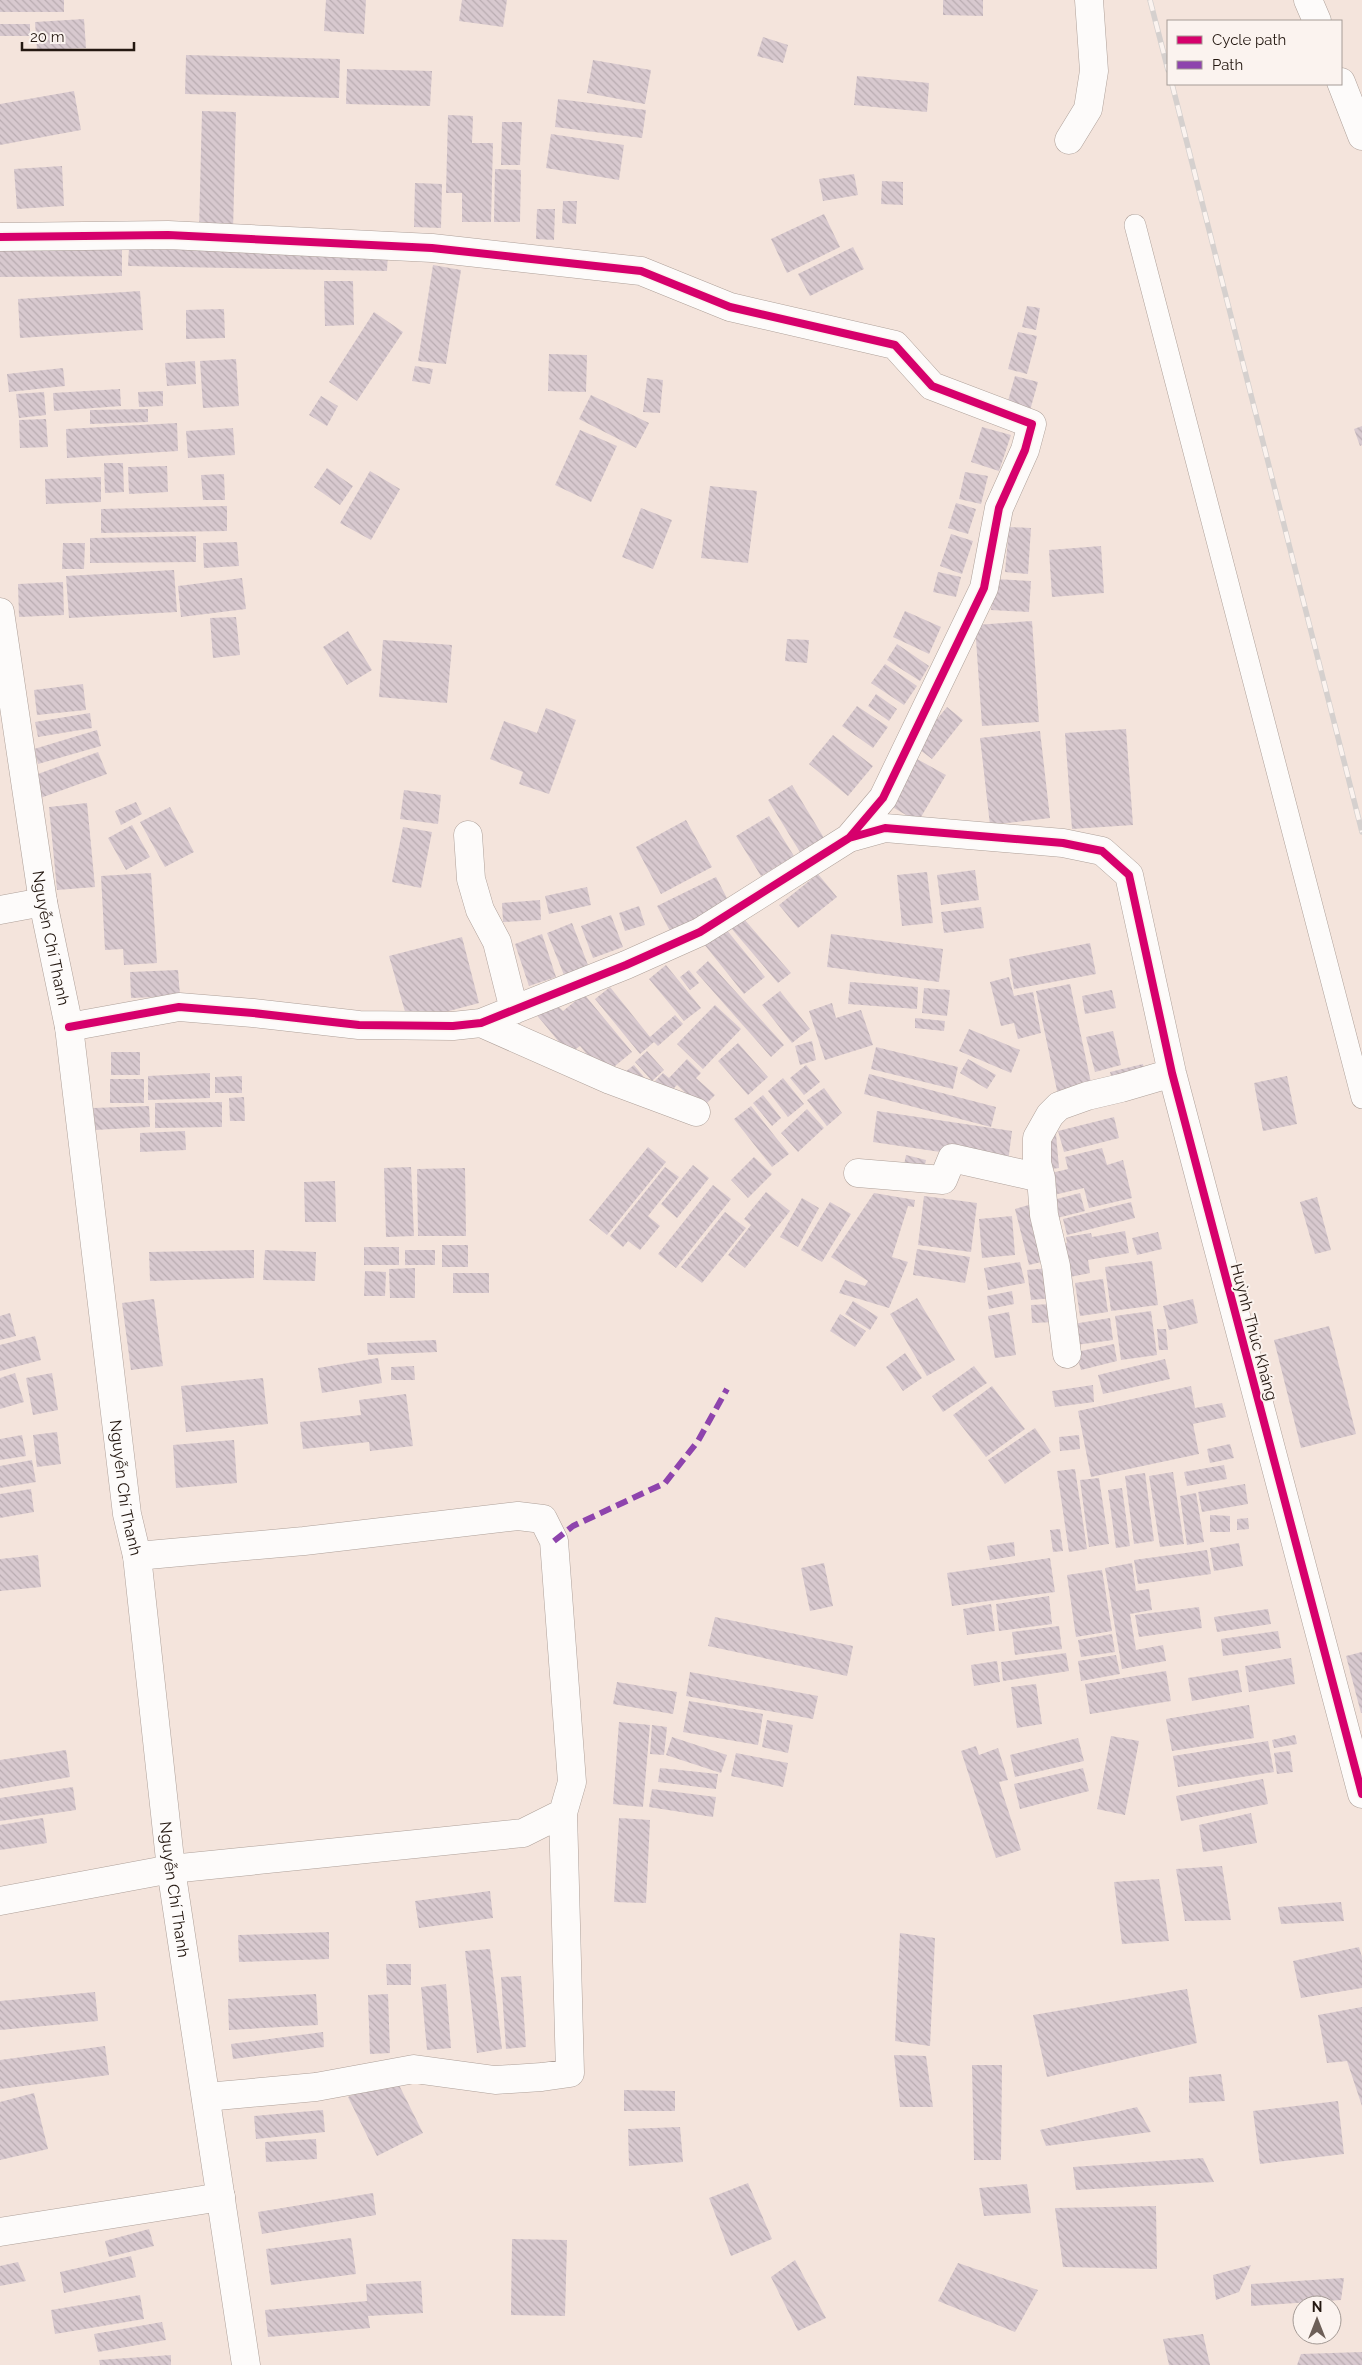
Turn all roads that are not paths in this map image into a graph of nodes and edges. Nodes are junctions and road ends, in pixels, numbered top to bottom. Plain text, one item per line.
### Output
1 (1089, 0) edge
2 (1308, 0) edge
3 (1317, 20) edge
4 (1342, 85) edge
5 (1362, 136) edge
6 (1069, 140) dead end
7 (1135, 225) dead end
8 (0, 237) edge
9 (0, 612) edge
10 (468, 835) dead end
11 (849, 838) junction
12 (43, 902) junction
13 (0, 910) edge
14 (514, 1010) junction
15 (481, 1023) junction
16 (69, 1027) junction
17 (1172, 1073) junction
18 (1362, 1098) edge
19 (696, 1112) dead end
20 (858, 1173) dead end
21 (1041, 1178) junction
22 (1067, 1354) dead end
23 (137, 1556) junction
24 (1362, 1794) edge
25 (563, 1813) junction
26 (171, 1869) junction
27 (0, 1901) edge
28 (206, 2097) junction
29 (221, 2197) junction
30 (0, 2232) edge
31 (246, 2365) edge

1 - 6 street
2 - 3 street
4 - 5 street
7 - 18 lane
8 - 11 street
9 - 12 street, Nguyễn Chí Thanh
10 - 14 street
11 - 14 street
11 - 17 street, Huỳnh Thúc Kháng
12 - 13 street
12 - 16 street, Nguyễn Chí Thanh
14 - 15 street
15 - 16 street
15 - 19 street
16 - 23 street, Nguyễn Chí Thanh
17 - 21 street
17 - 24 street, Huỳnh Thúc Kháng
20 - 21 street
21 - 22 street
23 - 25 street
23 - 26 street, Nguyễn Chí Thanh
25 - 26 street
25 - 28 street
26 - 27 street
26 - 28 street, Nguyễn Chí Thanh
28 - 29 street, Nguyễn Chí Thanh
29 - 30 street
29 - 31 street, Nguyễn Chí Thanh

